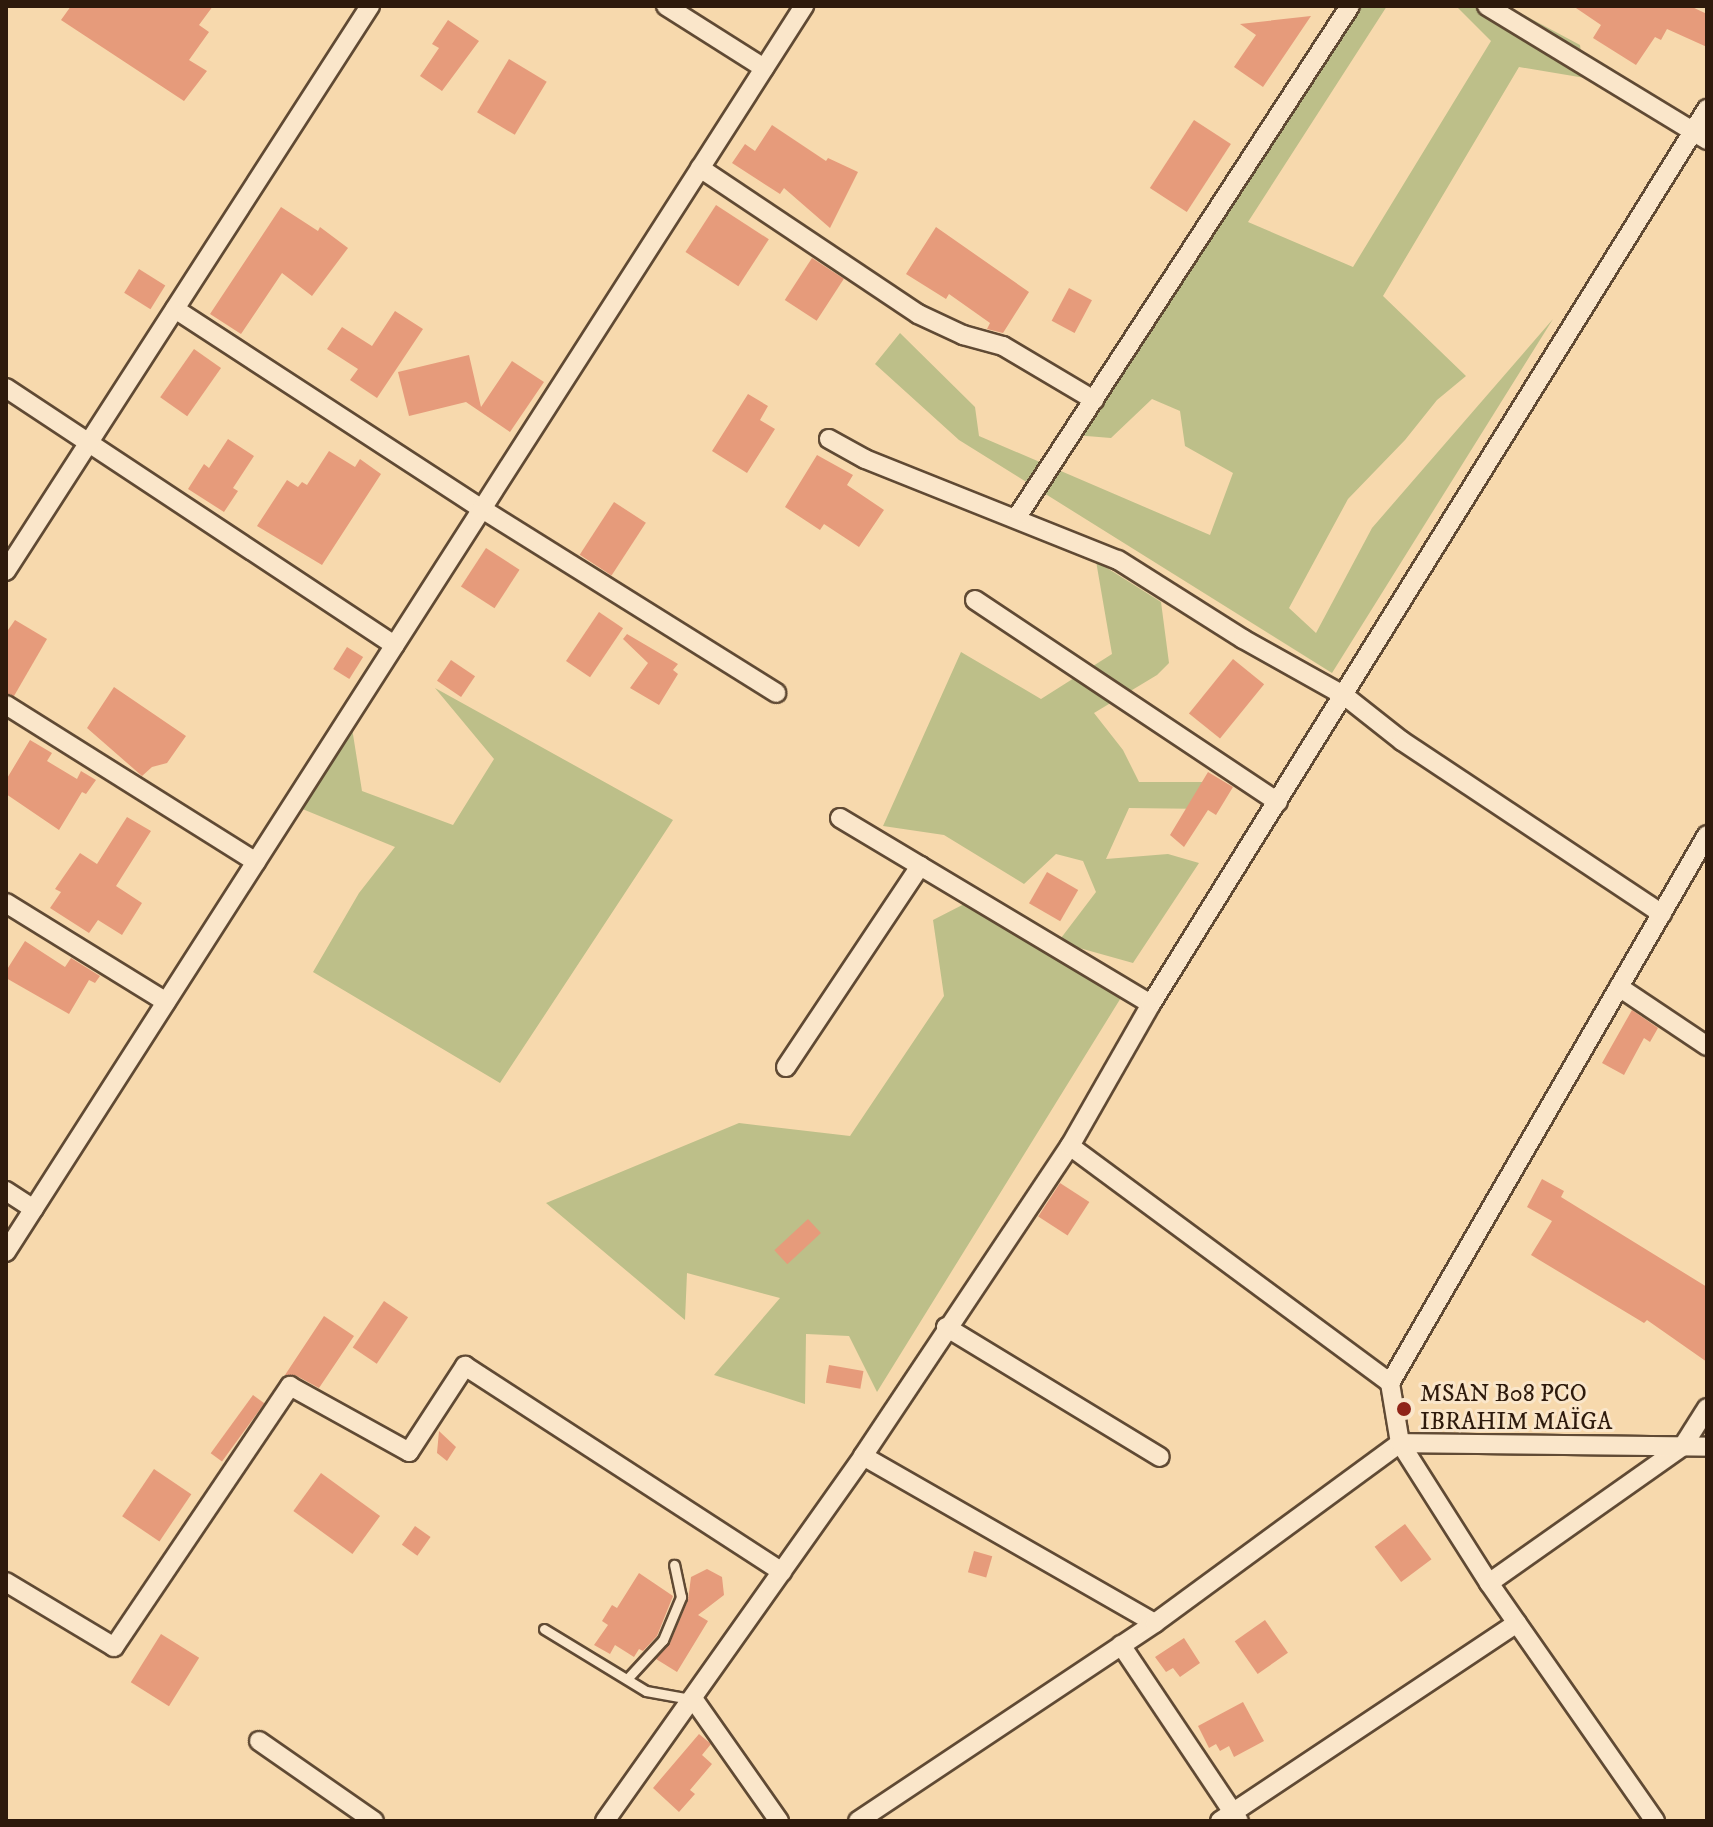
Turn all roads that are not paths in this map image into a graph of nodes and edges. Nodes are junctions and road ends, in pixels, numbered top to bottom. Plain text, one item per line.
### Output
1 (666, 6) edge
2 (804, 6) edge
3 (1350, 6) edge
4 (1487, 6) edge
5 (364, 8) edge
6 (764, 68) junction
7 (1707, 109) edge
8 (1700, 136) edge
9 (700, 168) junction
10 (175, 309) junction
11 (6, 388) edge
12 (1094, 400) junction
13 (829, 439) dead end
14 (89, 443) junction
15 (482, 509) junction
16 (1017, 517) junction
17 (6, 571) edge
18 (975, 600) dead end
19 (395, 645) junction
20 (776, 693) dead end
21 (1345, 696) junction
22 (6, 705) edge
23 (1278, 802) junction
24 (840, 818) dead end
25 (1707, 835) edge
26 (256, 862) junction
27 (920, 866) junction
28 (6, 903) edge
29 (1662, 914) junction
30 (1619, 987) junction
31 (166, 1002) junction
32 (1151, 1004) junction
33 (1707, 1046) edge
34 (786, 1067) dead end
35 (1070, 1146) junction
36 (6, 1191) edge
37 (34, 1209) junction
38 (6, 1252) edge
39 (946, 1327) junction
40 (1390, 1383) junction
41 (1707, 1408) edge
42 (1400, 1443) junction
43 (1683, 1446) junction
44 (1707, 1447) edge
45 (863, 1456) junction
46 (1160, 1457) dead end
47 (674, 1565) dead end
48 (782, 1572) junction
49 (6, 1582) edge
50 (1489, 1583) junction
51 (1155, 1623) junction
52 (1517, 1623) junction
53 (544, 1629) dead end
54 (1121, 1645) junction
55 (627, 1679) junction
56 (694, 1700) junction
57 (259, 1741) dead end
58 (1231, 1818) edge
59 (374, 1821) edge
60 (605, 1821) edge
61 (779, 1821) edge
62 (858, 1821) edge
63 (1655, 1821) edge

1 - 6 street
2 - 6 street
3 - 12 street
4 - 8 street
5 - 10 street
6 - 9 street
7 - 8 street
8 - 21 street
9 - 12 street
9 - 15 street
10 - 14 street
10 - 15 street
11 - 14 street
12 - 16 street
13 - 16 street
14 - 17 street
14 - 19 street
15 - 19 street
15 - 20 street
16 - 21 street
18 - 23 street
19 - 26 street
21 - 23 street
21 - 29 street
22 - 26 street
23 - 32 street
24 - 27 street
25 - 29 street
26 - 31 street
27 - 32 street
27 - 34 street
28 - 31 street
29 - 30 street
30 - 33 street
30 - 40 street
31 - 37 street
32 - 35 street
35 - 39 street
35 - 40 street
36 - 37 street
37 - 38 street
39 - 45 street
39 - 46 street
40 - 42 street
41 - 43 street
42 - 43 street
42 - 50 street
42 - 51 street
43 - 44 street
43 - 50 street
45 - 48 street
45 - 51 street
47 - 55 lane
48 - 49 street
48 - 56 street
50 - 52 street
51 - 54 street
52 - 58 street
52 - 63 street
53 - 55 lane
54 - 58 street
54 - 62 street
55 - 56 lane
56 - 60 street
56 - 61 street
57 - 59 street

